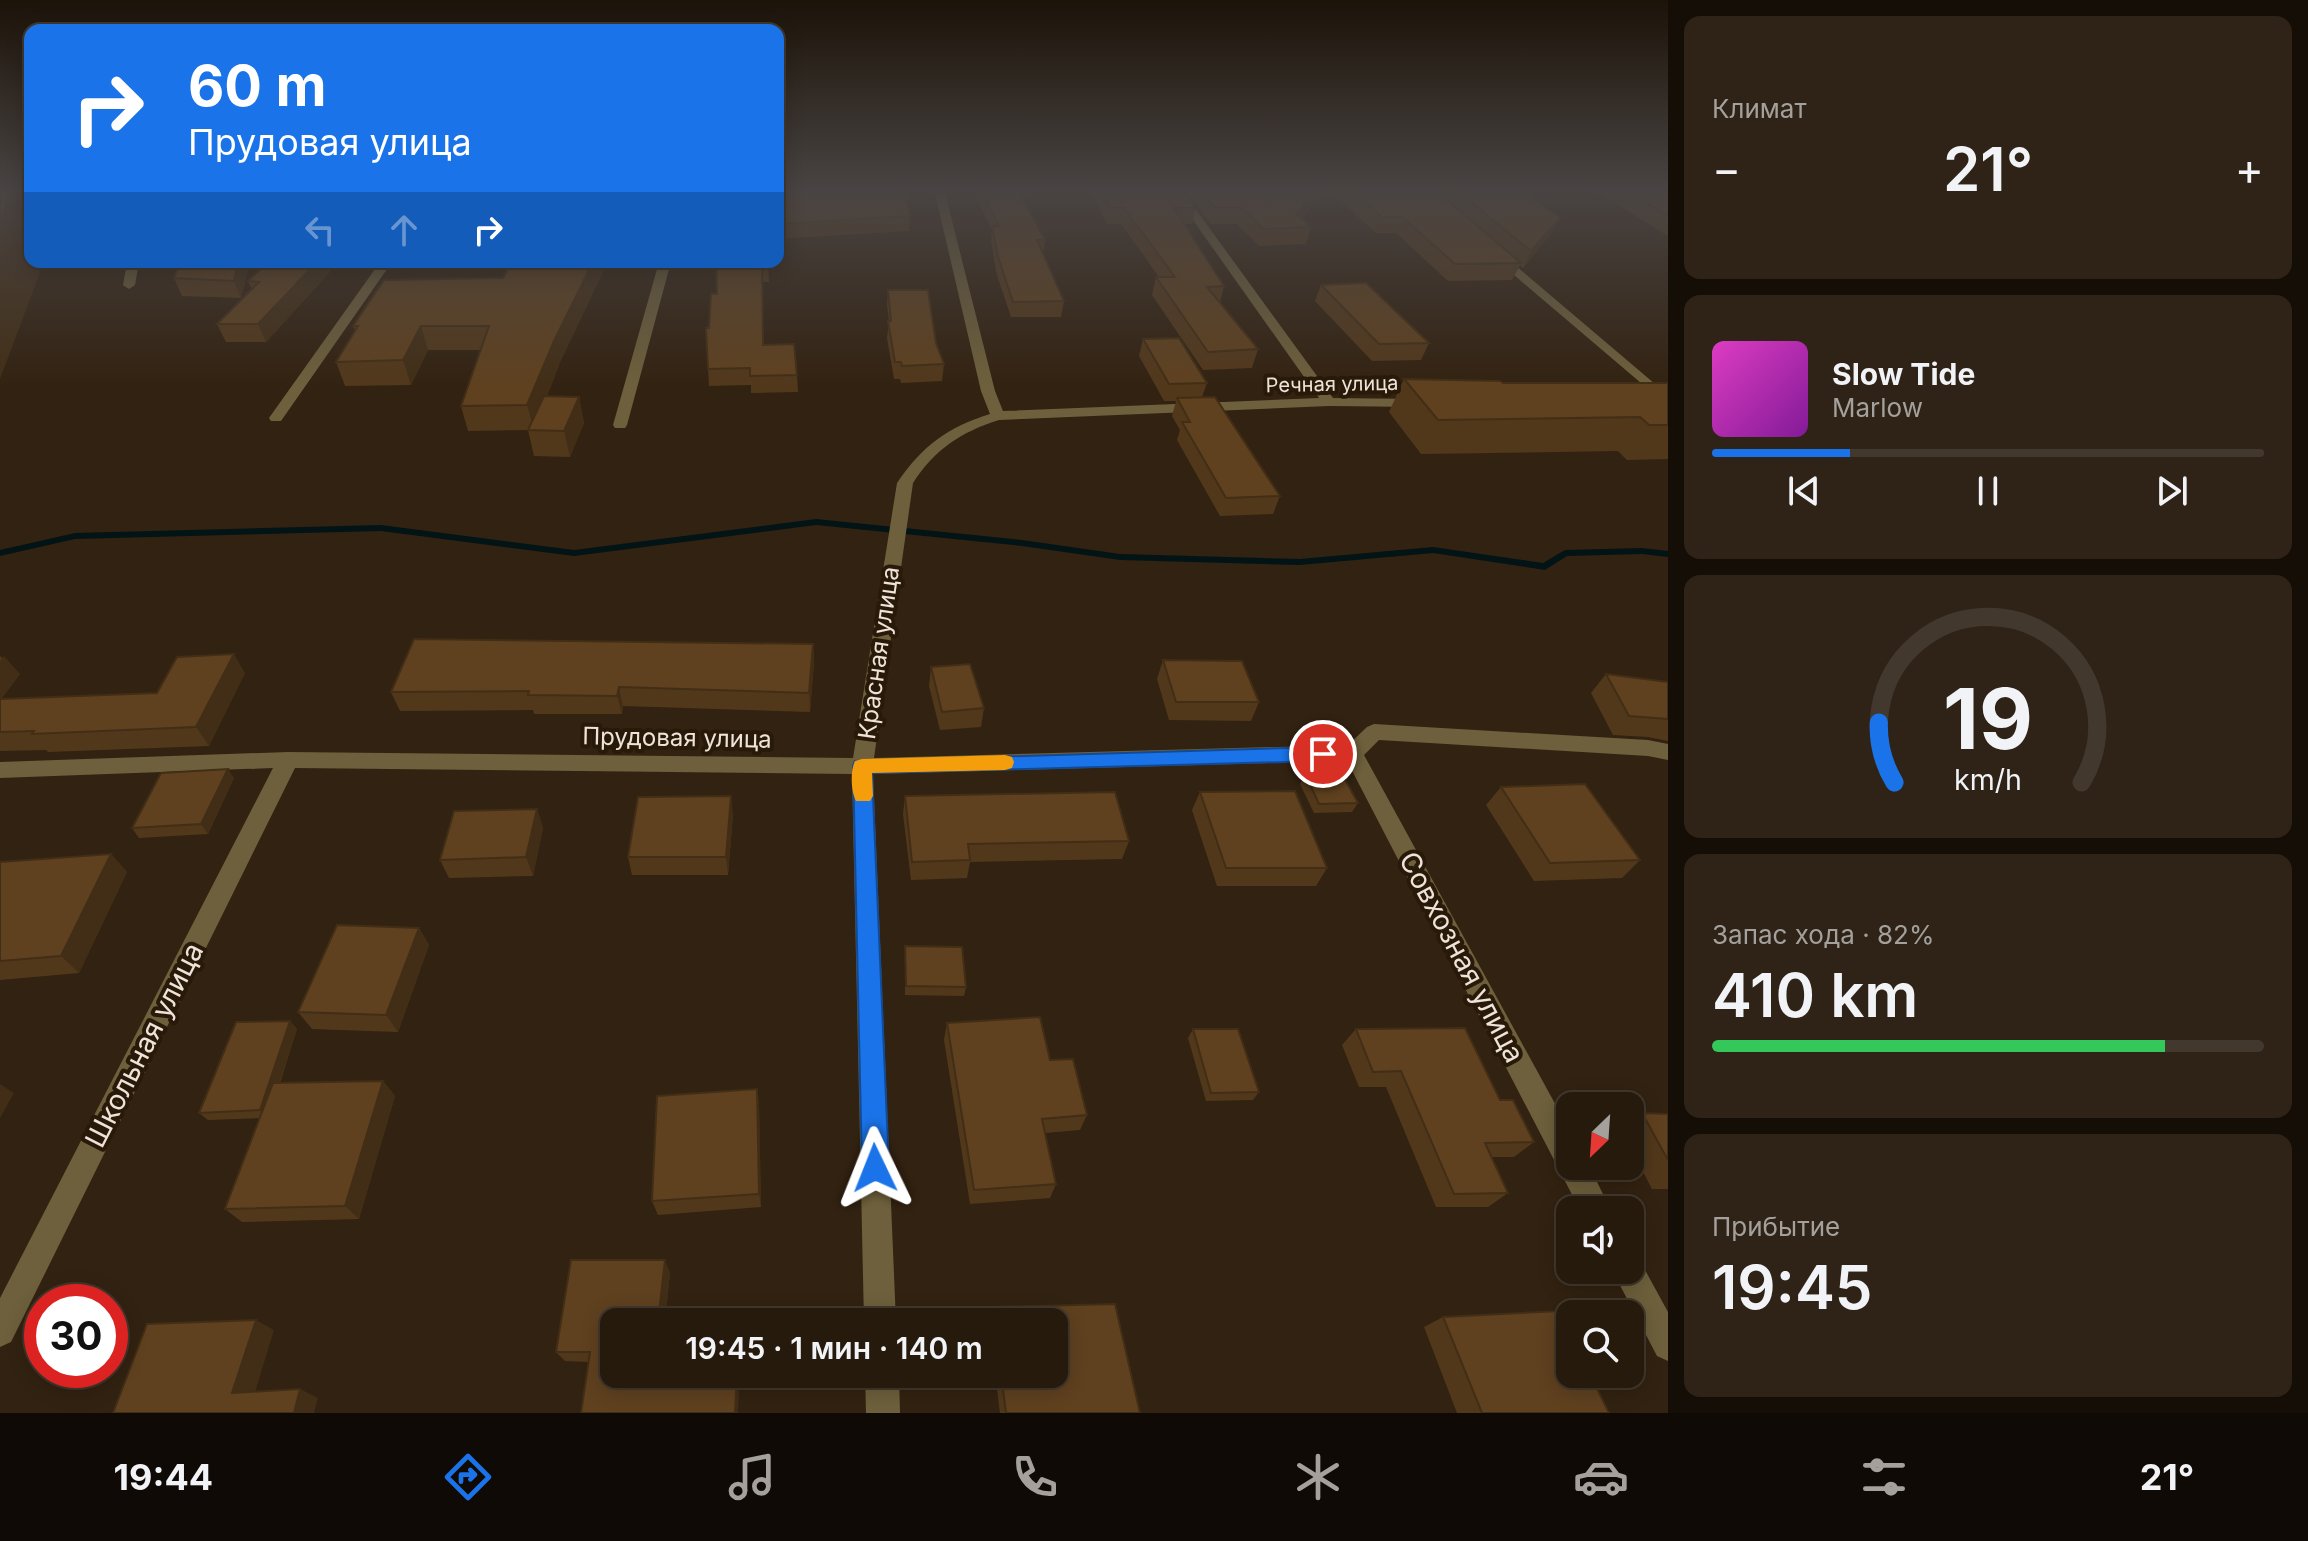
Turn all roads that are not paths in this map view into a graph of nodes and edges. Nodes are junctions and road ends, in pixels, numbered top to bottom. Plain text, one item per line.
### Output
1 (955, 255) edge
2 (1223, 255) edge
3 (1496, 255) edge
4 (132, 268) edge
5 (382, 268) edge
6 (663, 268) edge
7 (129, 285) dead end
8 (1329, 402) junction
9 (1437, 403) edge
10 (1663, 405) edge
11 (998, 416) junction
12 (276, 418) dead end
13 (620, 425) dead end
14 (1668, 752) edge
15 (1353, 753) junction
16 (288, 760) junction
17 (862, 766) junction
18 (0, 770) edge
19 (1556, 1134) edge
20 (1635, 1284) edge
21 (880, 1308) edge
22 (0, 1331) edge
23 (1668, 1345) edge
24 (882, 1388) edge
25 (883, 1413) edge

1 - 11 street
2 - 8 street
3 - 10 street
4 - 7 street
5 - 12 street
6 - 13 street
8 - 9 street, Речная улица
8 - 11 street, Речная улица
11 - 17 street, Красная улица
14 - 15 street
15 - 17 street, Прудовая улица
15 - 19 street, Совхозная улица
16 - 17 street, Прудовая улица
16 - 18 street, Прудовая улица
16 - 22 street, Школьная улица
17 - 21 street, Красная улица
20 - 23 street
24 - 25 street

